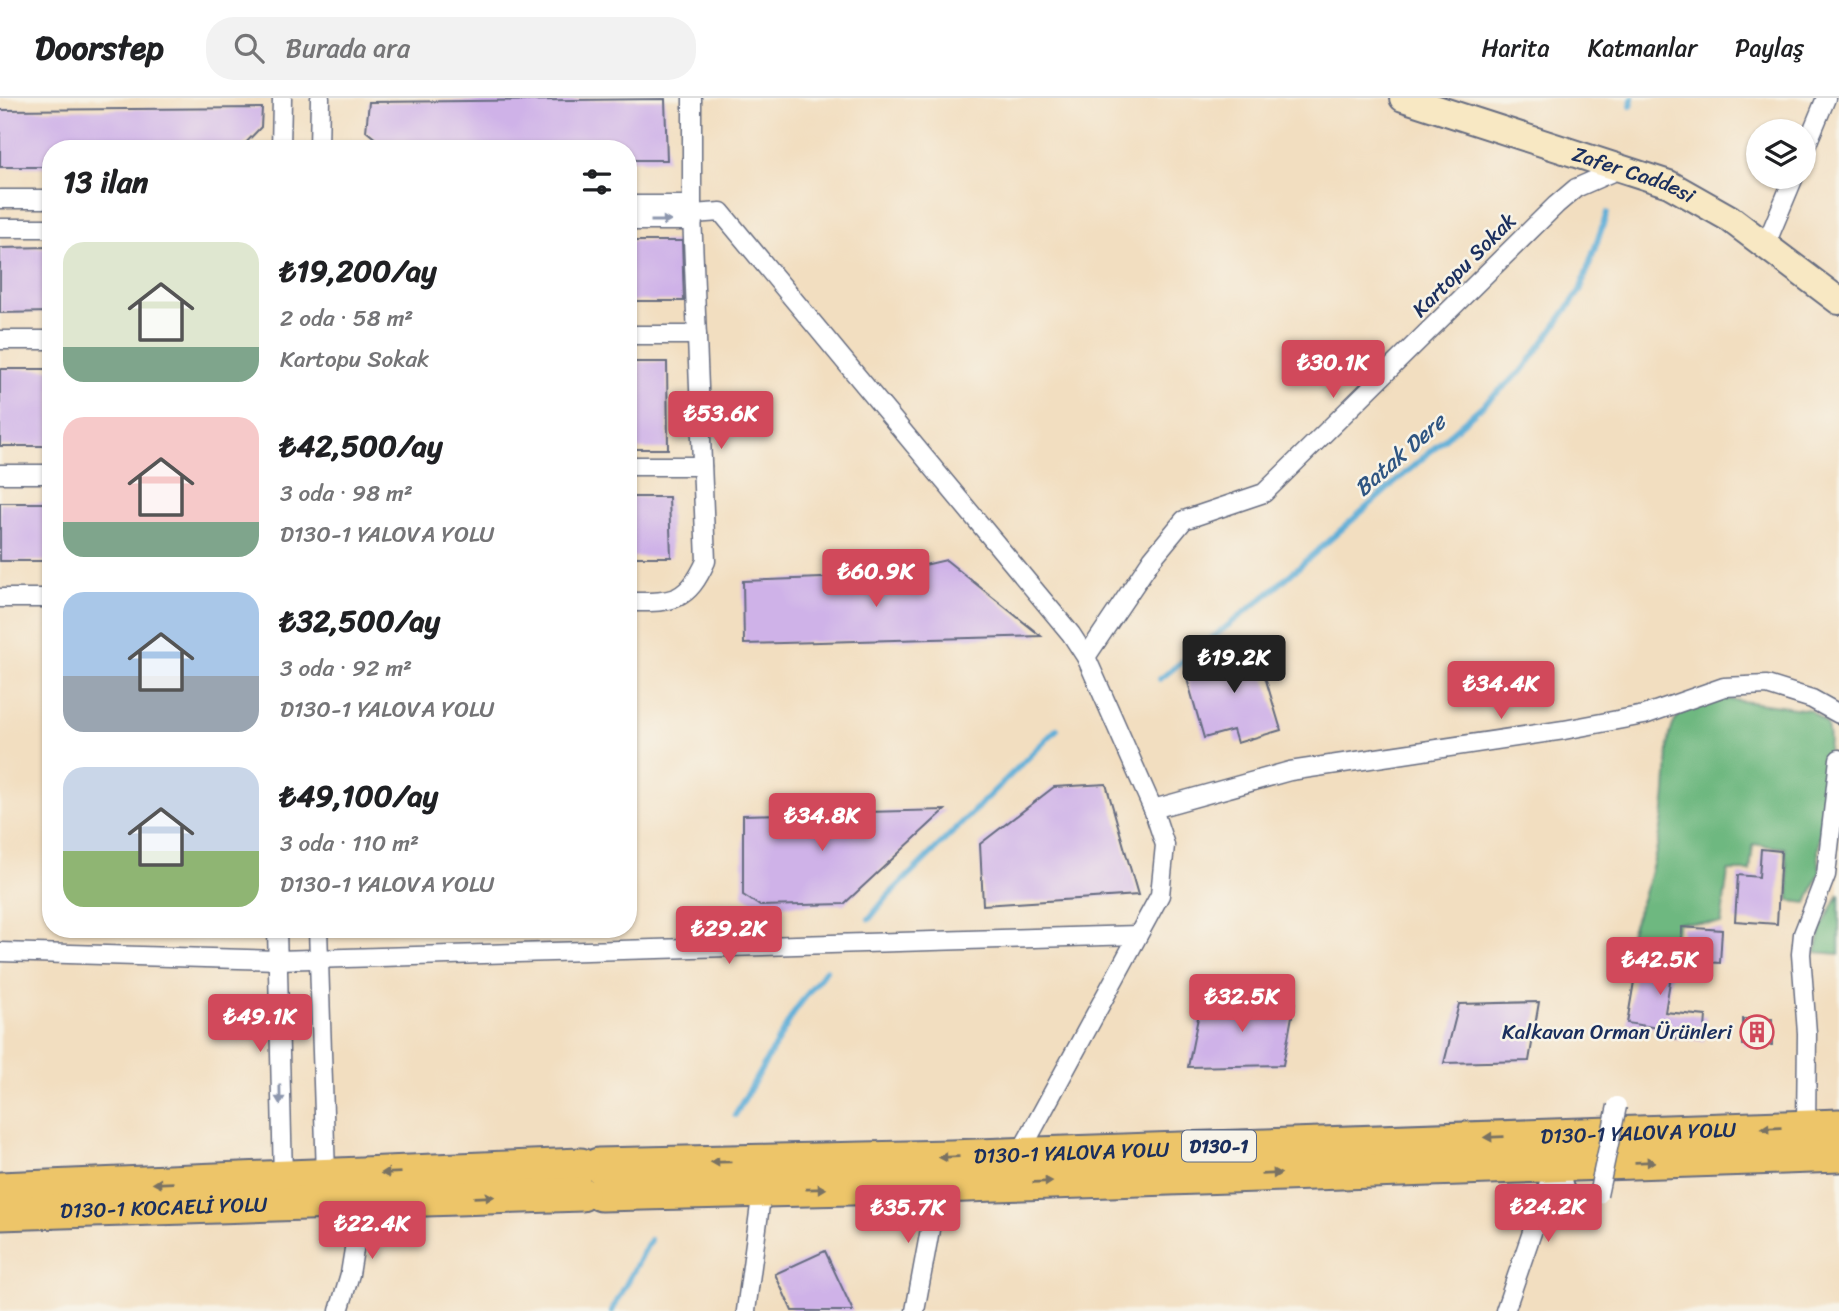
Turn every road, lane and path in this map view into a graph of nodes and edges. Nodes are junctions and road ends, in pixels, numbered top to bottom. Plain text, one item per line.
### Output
1 (282, 98) edge
2 (320, 98) edge
3 (692, 98) edge
4 (1402, 98) edge
5 (1826, 98) edge
6 (1816, 122) edge
7 (281, 140) edge
8 (319, 140) edge
9 (1617, 170) junction
10 (1789, 189) edge
11 (0, 199) edge
12 (42, 199) edge
13 (637, 206) edge
14 (693, 213) junction
15 (637, 220) edge
16 (0, 228) edge
17 (42, 228) edge
18 (1766, 244) junction
19 (1839, 300) edge
20 (637, 335) edge
21 (697, 335) junction
22 (0, 340) edge
23 (42, 340) edge
24 (637, 466) edge
25 (702, 466) junction
26 (0, 474) edge
27 (42, 474) edge
28 (0, 598) edge
29 (42, 598) edge
30 (637, 602) edge
31 (1086, 657) junction
32 (1839, 714) edge
33 (1839, 759) edge
34 (1153, 809) junction
35 (1839, 885) edge
36 (1821, 892) junction
37 (1138, 934) junction
38 (277, 938) edge
39 (318, 938) edge
40 (0, 952) edge
41 (318, 959) junction
42 (277, 960) junction
43 (1617, 1106) dead end
44 (1839, 1126) edge
45 (1807, 1127) junction
46 (1020, 1153) junction
47 (1839, 1155) edge
48 (326, 1175) junction
49 (283, 1178) junction
50 (1561, 1179) junction
51 (591, 1180) junction
52 (939, 1186) junction
53 (0, 1189) edge
54 (761, 1190) junction
55 (1598, 1195) dead end
56 (362, 1200) junction
57 (0, 1213) edge
58 (339, 1311) edge
59 (746, 1311) edge
60 (915, 1311) edge
61 (1505, 1311) edge

1 - 7 street
2 - 8 street
3 - 14 street
4 - 9 street, Zafer Caddesi
5 - 6 street
9 - 18 street, Zafer Caddesi
9 - 31 street, Kartopu Sokak
10 - 18 street
11 - 12 street
13 - 14 street
15 -> 14 street
14 - 21 street
14 - 31 street
16 - 17 street
18 - 19 street, Zafer Caddesi
20 - 21 street
21 - 25 street
22 - 23 street
24 - 25 street
25 - 30 street
26 - 27 street
28 - 29 street
31 - 34 street
32 - 34 street
33 - 36 street
34 - 37 street
35 - 36 street
36 - 45 street
37 - 41 street
37 - 46 street
38 - 42 street
39 - 41 street
40 - 42 street
41 - 42 street
41 - 48 street
42 -> 49 street
43 - 55 street, bridge
44 - 45 highway, D130-1 YALOVA YOLU / D130-1
45 -> 46 highway, D130-1 YALOVA YOLU / D130-1
46 -> 51 highway, D130-1 YALOVA YOLU / D130-1
50 -> 47 highway, D130-1 KOCAELİ YOLU / D130-1
48 - 49 highway, D130-1 YALOVA YOLU / D130-1
51 -> 48 highway, D130-1 YALOVA YOLU / D130-1
49 -> 53 highway, D130-1 YALOVA YOLU / D130-1
52 -> 50 highway, D130-1 KOCAELİ YOLU / D130-1
50 - 61 street
51 - 54 highway, D130-1 KOCAELİ YOLU / D130-1
56 -> 51 highway, D130-1 KOCAELİ YOLU / D130-1
54 -> 52 highway, D130-1 KOCAELİ YOLU / D130-1
52 - 60 street
54 - 59 street
56 - 57 highway, D130-1 KOCAELİ YOLU / D130-1
56 - 58 street

